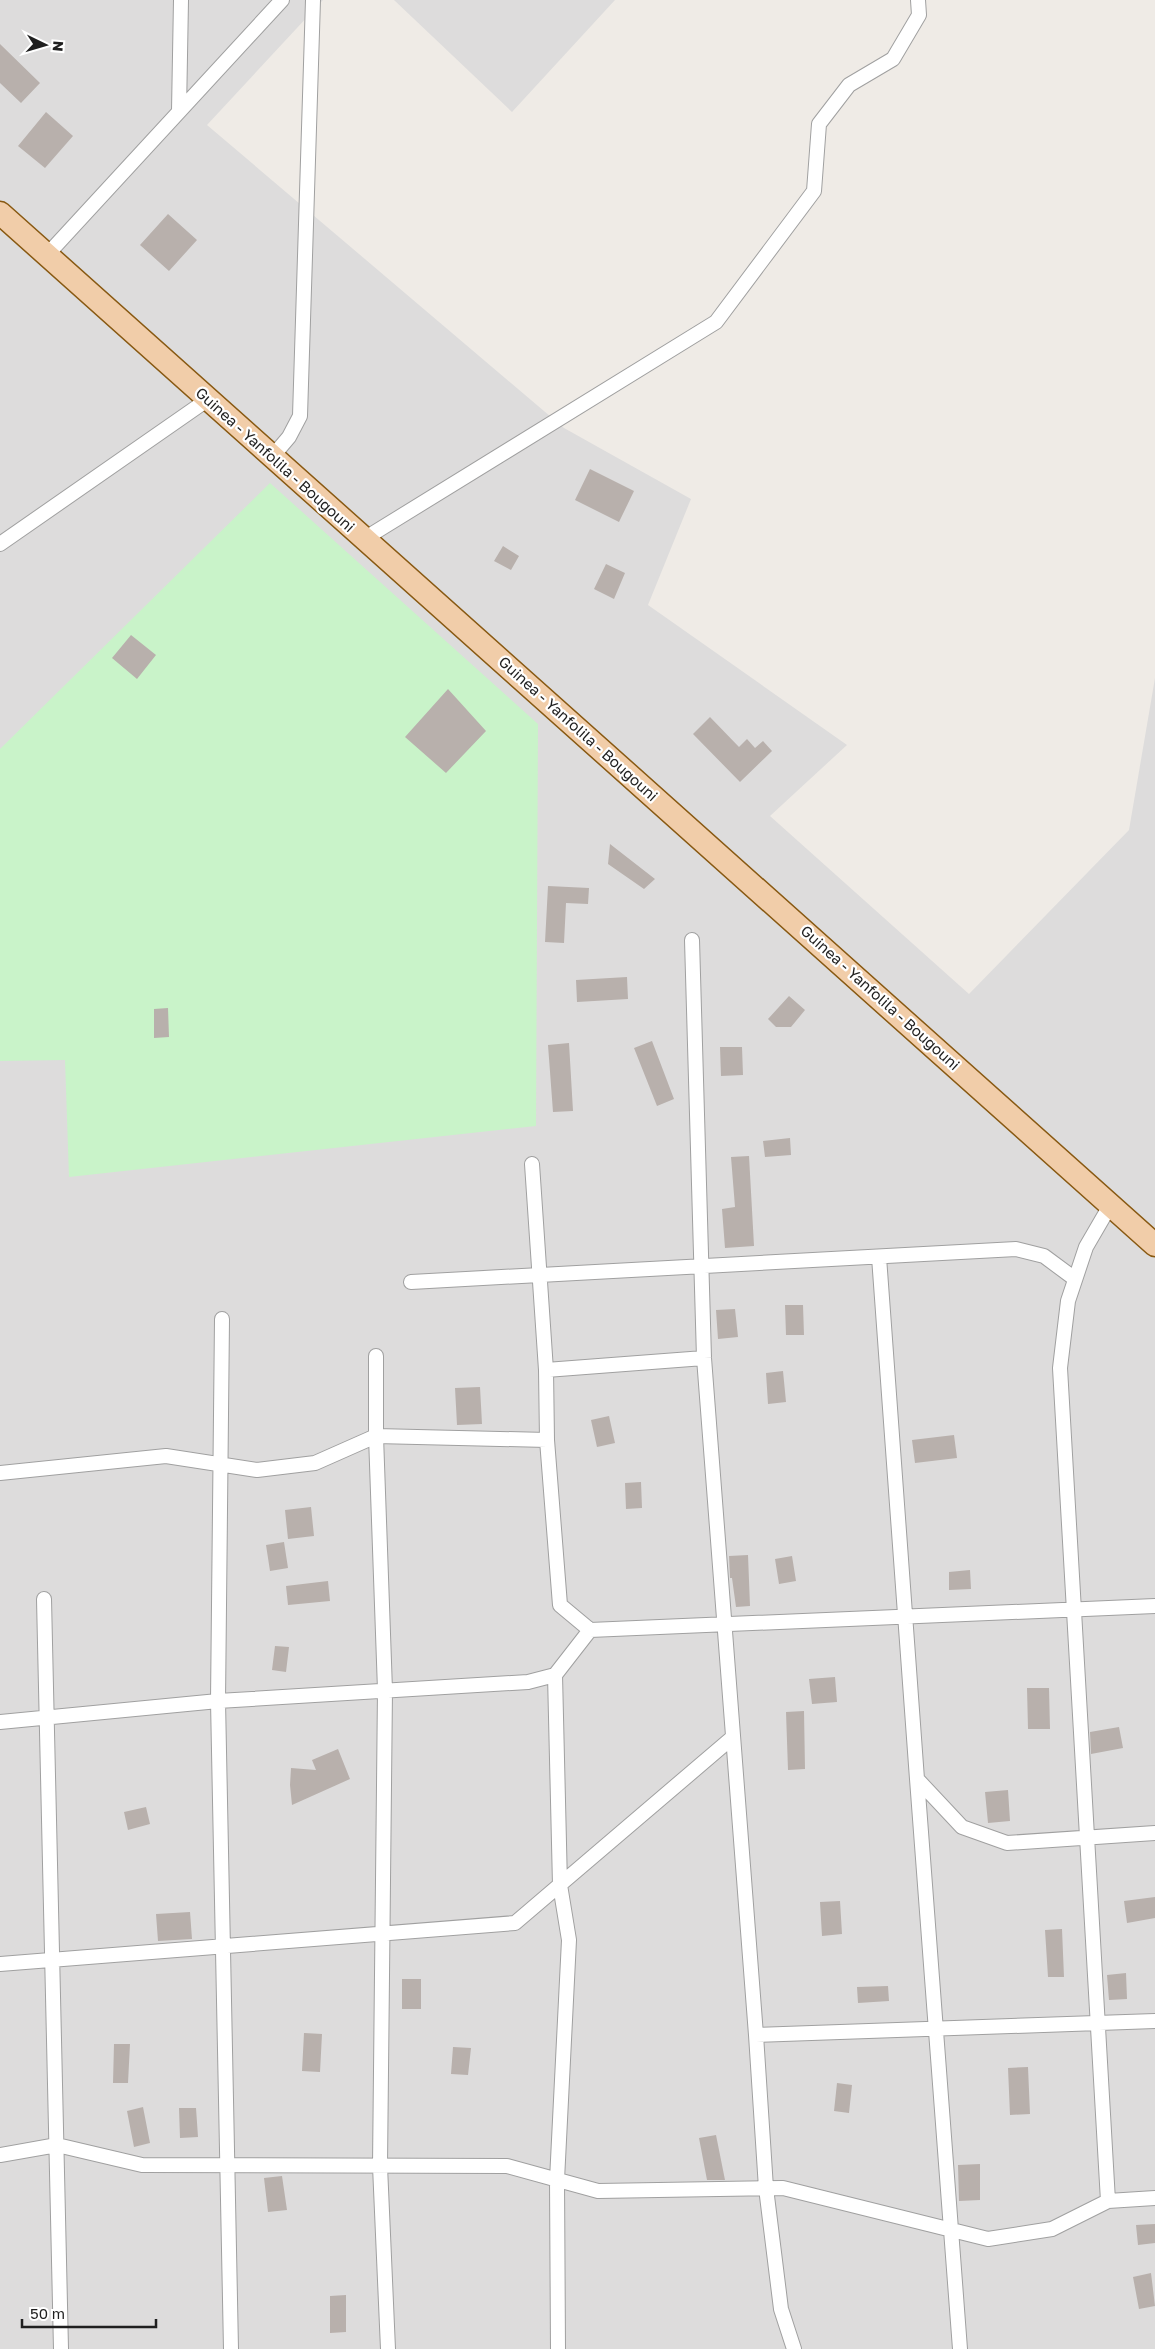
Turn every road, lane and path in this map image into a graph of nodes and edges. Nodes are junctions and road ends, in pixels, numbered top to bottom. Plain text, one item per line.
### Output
1 (181, 0) edge
2 (282, 0) edge
3 (312, 0) edge
4 (918, 0) edge
5 (179, 112) junction
6 (0, 213) edge
7 (47, 255) junction
8 (207, 400) junction
9 (272, 457) junction
10 (364, 539) junction
11 (0, 544) edge
12 (692, 940) dead end
13 (532, 1164) dead end
14 (1111, 1204) junction
15 (1155, 1245) edge
16 (879, 1256) junction
17 (702, 1266) junction
18 (540, 1275) junction
19 (1075, 1279) junction
20 (411, 1282) dead end
21 (222, 1319) dead end
22 (376, 1356) dead end
23 (704, 1358) junction
24 (546, 1370) junction
25 (376, 1436) junction
26 (547, 1440) junction
27 (220, 1464) junction
28 (0, 1473) edge
29 (44, 1599) dead end
30 (1155, 1606) edge
31 (1074, 1609) junction
32 (904, 1617) junction
33 (725, 1624) junction
34 (590, 1630) junction
35 (555, 1675) junction
36 (386, 1690) junction
37 (218, 1701) junction
38 (48, 1717) junction
39 (0, 1722) edge
40 (733, 1737) junction
41 (918, 1779) junction
42 (1155, 1833) edge
43 (1087, 1838) junction
44 (560, 1885) junction
45 (382, 1932) junction
46 (223, 1946) junction
47 (53, 1960) junction
48 (0, 1964) edge
49 (1155, 2021) edge
50 (1098, 2023) junction
51 (936, 2028) junction
52 (756, 2035) junction
53 (57, 2145) junction
54 (0, 2154) edge
55 (227, 2165) junction
56 (380, 2166) junction
57 (557, 2180) junction
58 (766, 2188) junction
59 (1155, 2198) edge
60 (1108, 2201) junction
61 (951, 2230) junction
62 (61, 2349) edge
63 (231, 2349) edge
64 (388, 2349) edge
65 (558, 2349) edge
66 (794, 2349) edge
67 (960, 2349) edge

1 - 5 street
2 - 5 street
3 - 9 street
4 - 10 street
5 - 7 street
6 - 7 main road, Guinea - Yanfolila - Bougouni
7 - 8 main road, Guinea - Yanfolila - Bougouni
8 - 9 main road, Guinea - Yanfolila - Bougouni
8 - 11 street
9 - 10 main road, Guinea - Yanfolila - Bougouni
10 - 14 main road, Guinea - Yanfolila - Bougouni
12 - 17 street
13 - 18 street
14 - 15 main road, Guinea - Yanfolila - Bougouni
14 - 19 street
16 - 17 street
16 - 19 street
16 - 32 street
17 - 18 street
17 - 23 street
18 - 20 street
18 - 24 street
19 - 31 street
21 - 27 street
22 - 25 street
23 - 24 street
23 - 33 street
24 - 26 street
25 - 26 street
25 - 27 street
25 - 36 street
26 - 34 street
27 - 28 street
27 - 37 street
29 - 38 street
30 - 31 street
31 - 32 street
31 - 43 street
32 - 33 street
32 - 41 street
33 - 34 street
33 - 40 street
34 - 35 street
35 - 36 street
35 - 44 street
36 - 37 street
36 - 45 street
37 - 38 street
37 - 46 street
38 - 39 street
38 - 47 street
40 - 44 street
40 - 52 street
41 - 43 street
41 - 51 street
42 - 43 street
43 - 50 street
44 - 45 street
44 - 57 street
45 - 46 street
45 - 56 street
46 - 47 street
46 - 55 street
47 - 48 street
47 - 53 street
49 - 50 street
50 - 51 street
50 - 60 street
51 - 52 street
51 - 61 street
52 - 58 street
53 - 54 street
53 - 55 street
53 - 62 street
55 - 56 street
55 - 63 street
56 - 57 street
56 - 64 street
57 - 58 street
57 - 65 street
58 - 61 street
58 - 66 street
59 - 60 street
60 - 61 street
61 - 67 street

